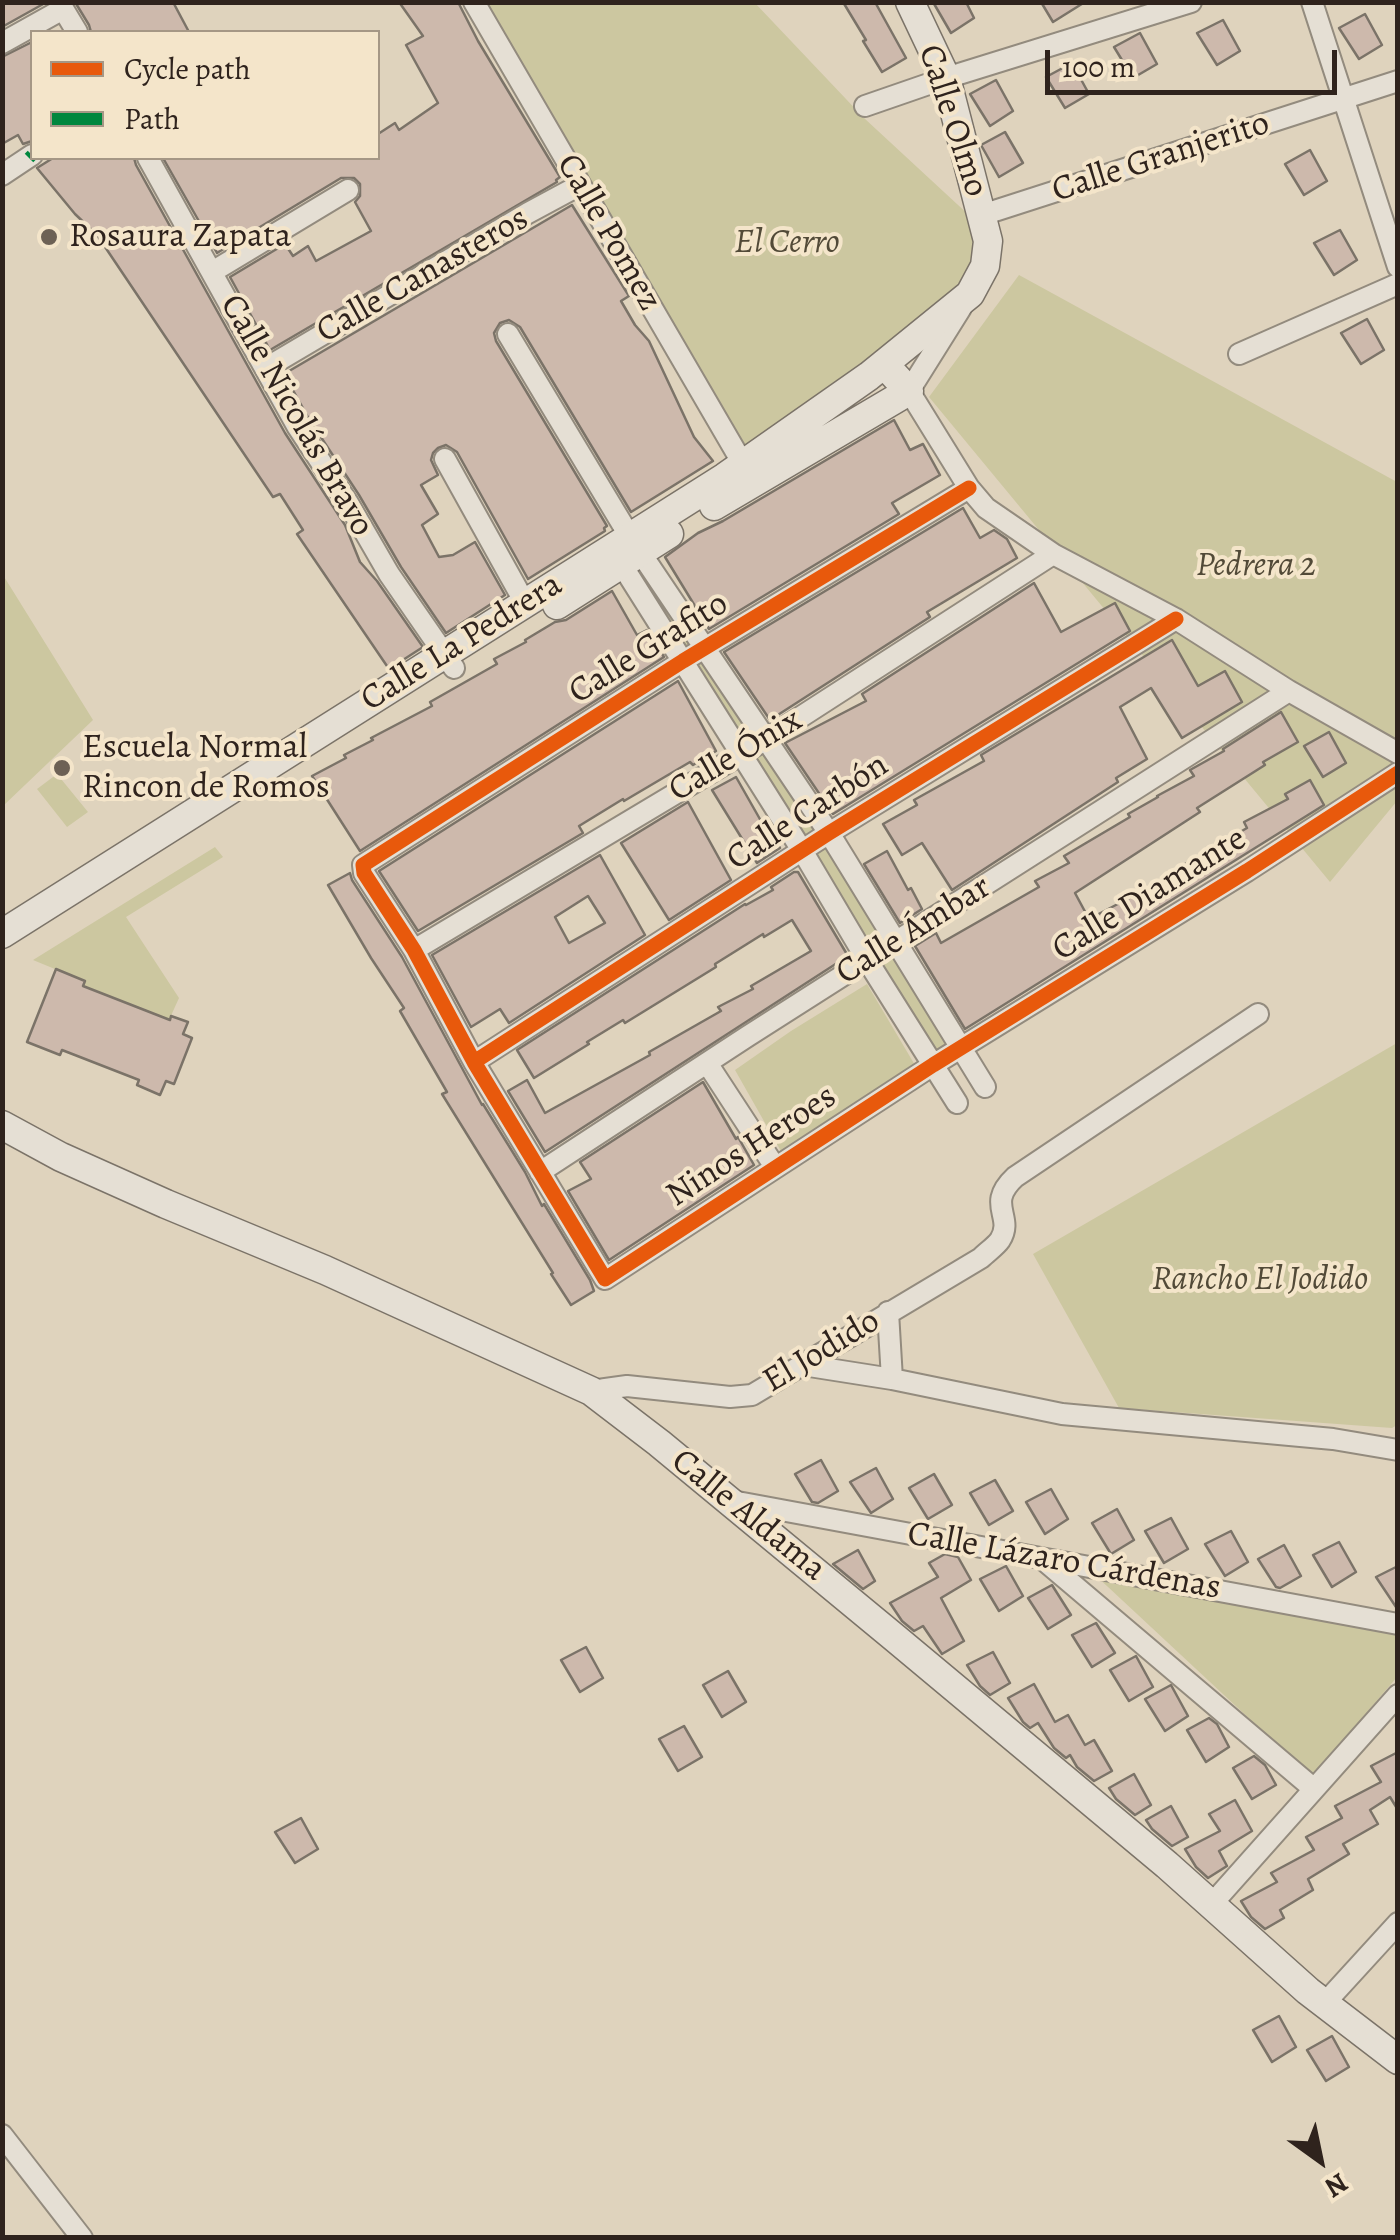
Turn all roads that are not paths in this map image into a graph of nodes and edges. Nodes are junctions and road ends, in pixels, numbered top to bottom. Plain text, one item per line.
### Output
1 (474, 2) edge
2 (910, 2) edge
3 (1191, 2) edge
4 (1312, 2) edge
5 (61, 6) edge
6 (76, 30) edge
7 (2, 43) edge
8 (946, 78) junction
9 (1398, 81) edge
10 (1344, 99) junction
11 (865, 106) dead end
12 (30, 157) edge
13 (154, 160) edge
14 (2, 175) edge
15 (580, 185) junction
16 (348, 190) dead end
17 (985, 228) junction
18 (1398, 268) edge
19 (212, 272) junction
20 (1398, 284) edge
21 (970, 294) junction
22 (508, 334) dead end
23 (1239, 354) dead end
24 (884, 364) junction
25 (266, 368) junction
26 (909, 391) junction
27 (445, 459) dead end
28 (743, 464) junction
29 (968, 488) junction
30 (626, 550) junction
31 (1052, 554) junction
32 (524, 604) junction
33 (1176, 619) junction
34 (705, 649) junction
35 (449, 661) junction
36 (683, 661) junction
37 (1288, 691) junction
38 (765, 740) junction
39 (1398, 753) edge
40 (741, 754) junction
41 (1398, 774) edge
42 (211, 814) junction
43 (829, 833) junction
44 (803, 852) junction
45 (2, 934) edge
46 (896, 943) junction
47 (414, 950) junction
48 (2, 955) edge
49 (867, 960) junction
50 (1258, 1014) dead end
51 (961, 1047) junction
52 (474, 1062) junction
53 (707, 1064) junction
54 (932, 1065) junction
55 (984, 1087) dead end
56 (956, 1104) dead end
57 (2, 1125) edge
58 (775, 1167) junction
59 (540, 1172) junction
60 (888, 1312) junction
61 (803, 1365) junction
62 (892, 1379) junction
63 (591, 1392) junction
64 (1398, 1450) edge
65 (730, 1501) junction
66 (1041, 1558) junction
67 (1398, 1624) edge
68 (1398, 1696) edge
69 (1314, 1789) junction
70 (1211, 1904) junction
71 (1398, 1923) edge
72 (1324, 2004) junction
73 (1398, 2060) edge
74 (2, 2135) edge
75 (82, 2238) edge

1 - 15 street, Calle Pomez
2 - 8 main road, Calle Olmo
3 - 8 street
4 - 10 street
5 - 6 street
5 - 7 street
8 - 11 street
8 - 17 main road, Calle Olmo
9 - 10 street, Calle Granjerito
10 - 17 street, Calle Granjerito
10 - 18 street
12 - 14 street
13 - 19 street, Calle Nicolás Bravo
15 - 25 street, Calle Canasteros
15 - 28 street, Calle Pomez
16 - 19 street
17 - 21 main road
19 - 25 street, Calle Nicolás Bravo
20 - 23 street
21 - 24 main road, Calle La Pedrera
21 - 26 street
22 - 30 street
24 - 26 main road
24 - 28 main road, Calle La Pedrera
25 - 35 street, Calle Nicolás Bravo
26 - 29 street
26 - 30 main road, Calle La Pedrera
27 - 32 street
28 - 30 main road, Calle La Pedrera
29 - 31 street
29 - 34 street, Calle Grafito
30 - 32 main road, Calle La Pedrera
30 - 34 street
30 - 35 main road, Calle La Pedrera
30 - 36 street
31 - 33 street
31 - 38 street, Calle Ónix
32 - 35 main road, Calle La Pedrera
33 - 37 street
33 - 43 street, Calle Carbón
34 - 36 street, Calle Grafito
34 - 38 street
35 - 42 main road, Calle La Pedrera
36 - 40 street
36 - 47 street, Calle Grafito
37 - 39 street
37 - 46 street, Calle Ámbar
38 - 40 street, Calle Ónix
38 - 43 street
40 - 44 street
40 - 47 street, Calle Ónix
41 - 51 street, Calle Diamante
42 - 45 main road, Calle La Pedrera
42 - 48 main road, Calle La Pedrera
43 - 44 street, Calle Carbón
43 - 46 street
44 - 49 street
44 - 52 street, Calle Carbón
46 - 49 street, Calle Ámbar
46 - 51 street
47 - 52 street
49 - 53 street, Calle Ámbar
49 - 54 street
50 - 60 street, El Jodido
51 - 54 street, Calle Diamante
51 - 55 street
52 - 59 street
53 - 58 street
53 - 59 street, Calle Ámbar
54 - 56 street
54 - 58 street, Ninos Heroes
57 - 63 main road, Calle Aldama
58 - 59 street, Ninos Heroes
60 - 61 street, El Jodido
60 - 62 street
61 - 62 street
61 - 63 street, El Jodido
62 - 64 street
63 - 65 main road, Calle Aldama
65 - 66 street, Calle Lázaro Cárdenas
65 - 70 main road, Calle Aldama
66 - 67 street, Calle Lázaro Cárdenas
66 - 69 street
68 - 69 street
69 - 70 street
70 - 72 main road, Calle Aldama
71 - 72 street
72 - 73 main road, Calle Aldama
74 - 75 street

